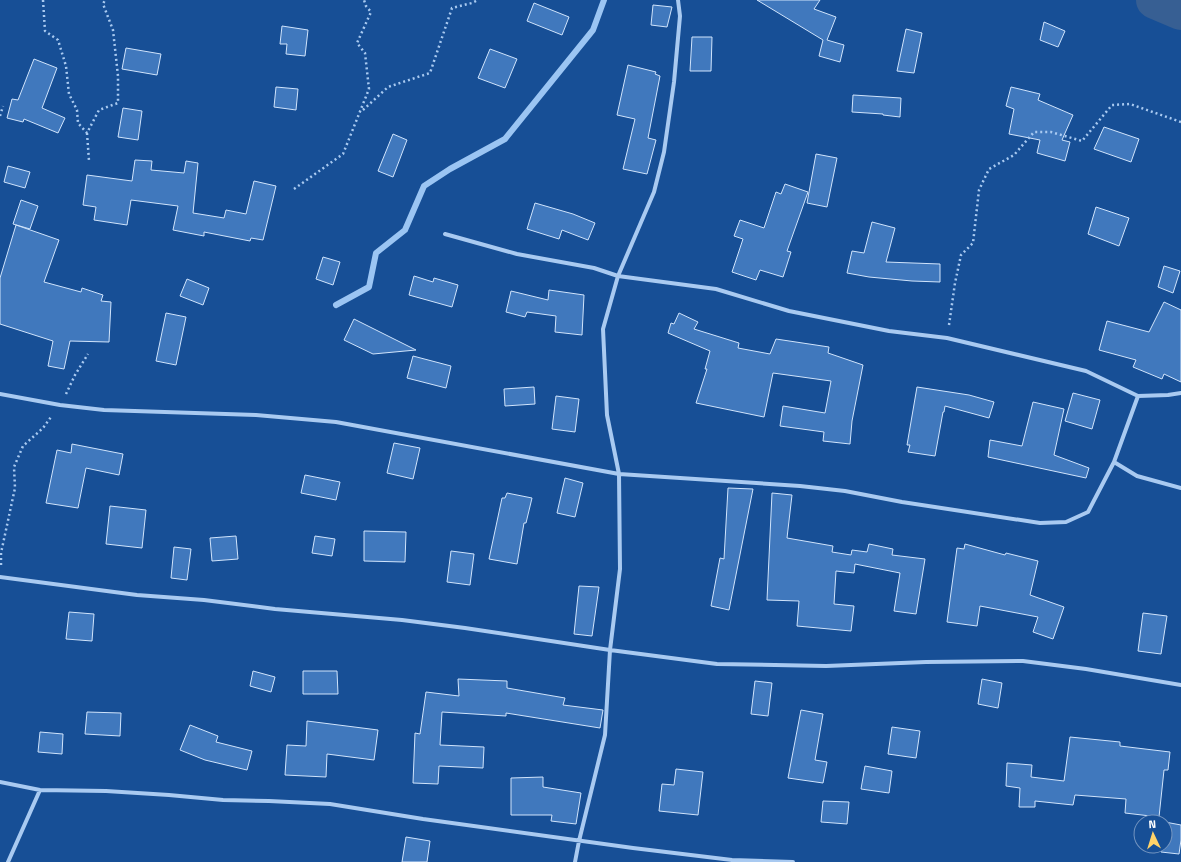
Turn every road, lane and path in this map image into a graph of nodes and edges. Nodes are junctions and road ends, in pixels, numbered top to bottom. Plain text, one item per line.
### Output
1 (43, 0) edge
2 (105, 0) edge
3 (364, 0) edge
4 (478, 0) edge
5 (678, 0) edge
6 (3, 106) dead end
7 (361, 112) junction
8 (0, 116) edge
9 (1181, 122) edge
10 (87, 133) junction
11 (89, 161) dead end
12 (294, 189) dead end
13 (445, 234) dead end
14 (618, 276) junction
15 (947, 338) junction
16 (88, 354) dead end
17 (1181, 393) edge
18 (0, 394) edge
19 (1138, 396) junction
20 (60, 405) junction
21 (1114, 462) junction
22 (619, 474) junction
23 (1181, 488) edge
24 (1, 568) edge
25 (0, 577) edge
26 (610, 650) junction
27 (1181, 685) edge
28 (0, 782) edge
29 (40, 790) junction
30 (579, 841) junction
31 (732, 861) edge
32 (8, 862) edge
33 (575, 862) edge
34 (793, 862) edge

1 - 10 path
2 - 10 path
3 - 7 path
4 - 7 path
5 - 14 street
6 - 8 path
7 - 12 path
9 - 15 path
10 - 11 path
13 - 14 street
14 - 15 street
14 - 22 street
15 - 19 street
16 - 20 path
17 - 19 street
18 - 20 street
19 - 21 street
20 - 22 street
20 - 24 path
21 - 22 street
21 - 23 street
22 - 26 street
25 - 26 street
26 - 27 street
26 - 30 street
28 - 29 street
29 - 30 street
29 - 32 street
30 - 31 street
30 - 33 street
31 - 34 street

